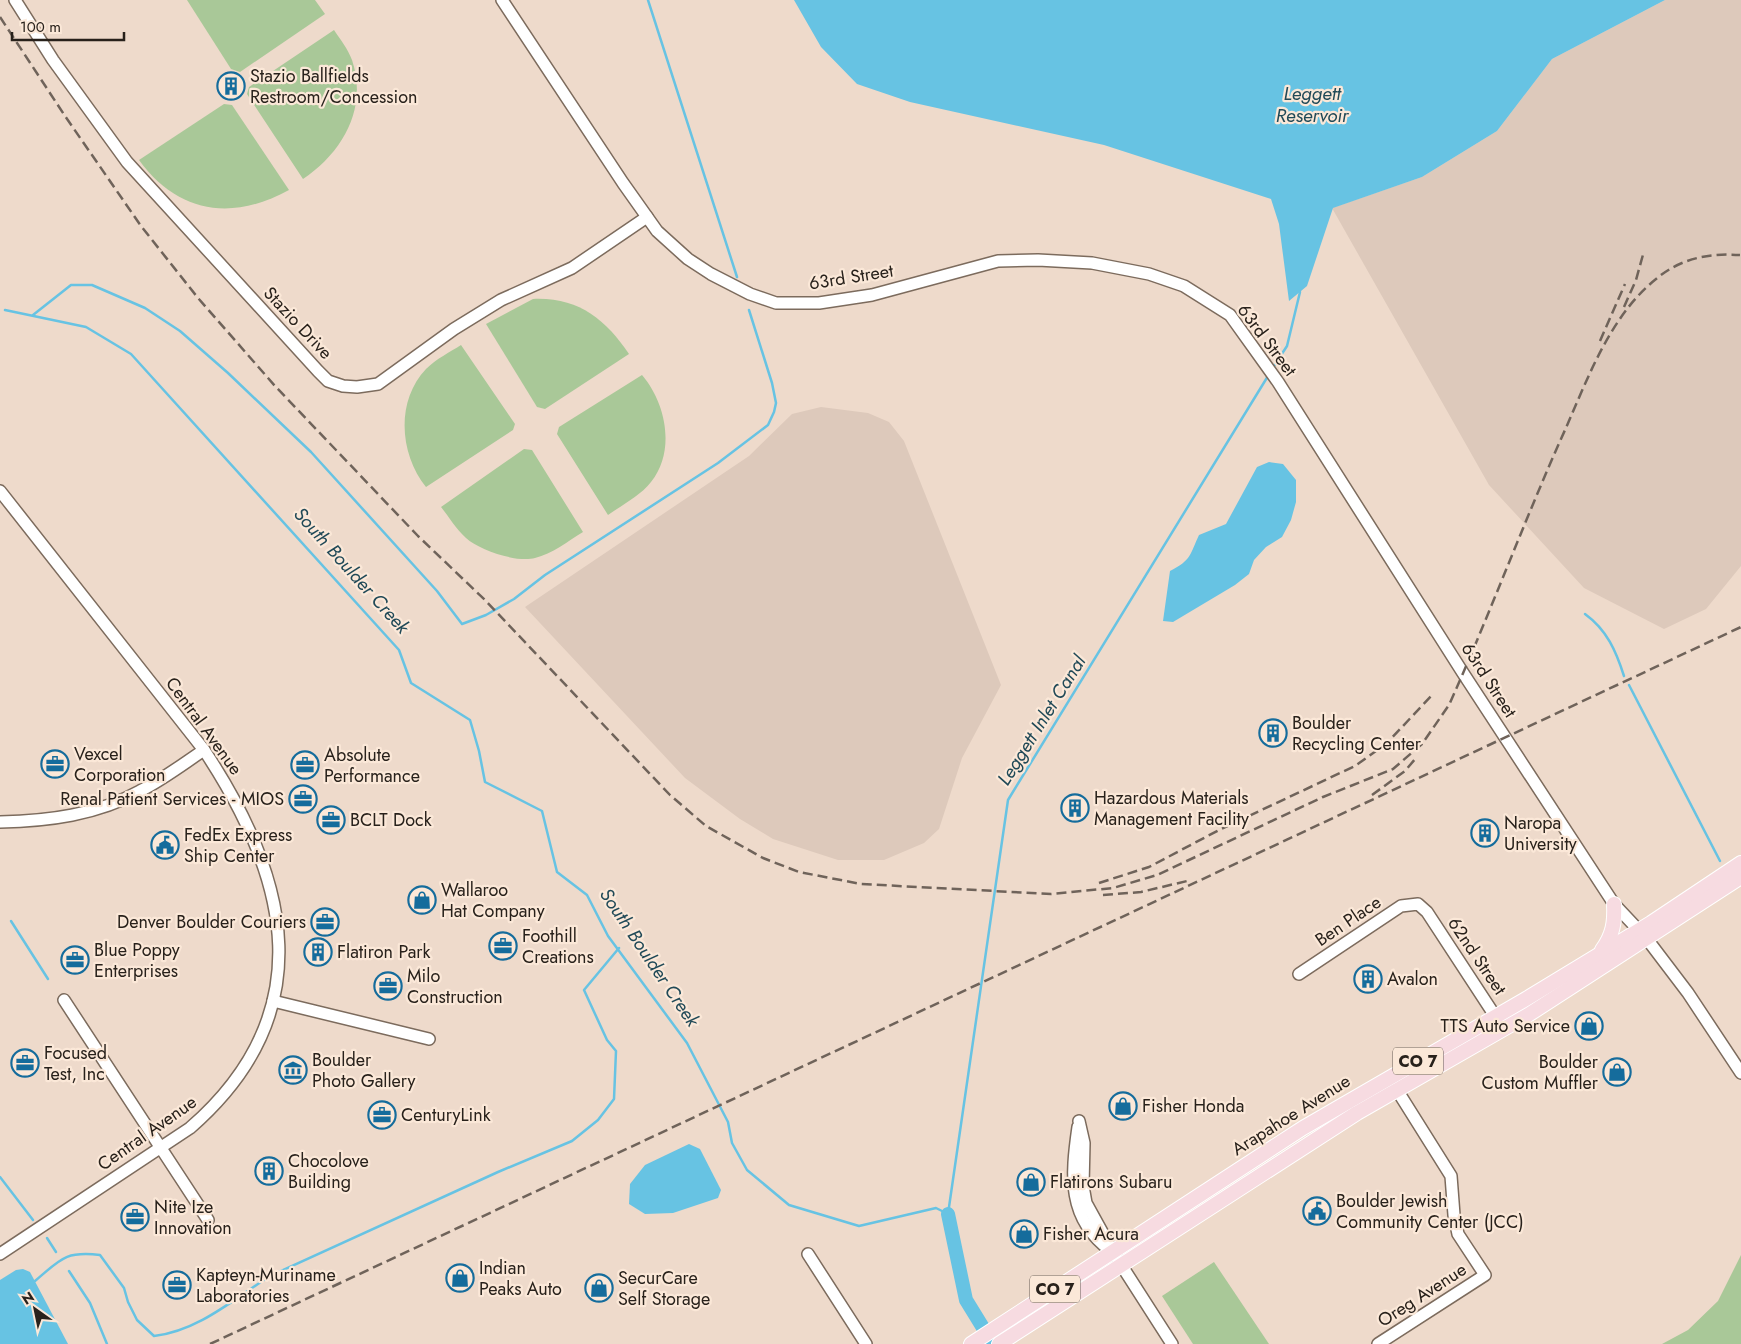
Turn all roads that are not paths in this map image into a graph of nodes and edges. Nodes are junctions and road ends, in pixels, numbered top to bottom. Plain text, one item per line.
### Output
1 (15, 0) edge
2 (502, 0) edge
3 (647, 217) junction
4 (0, 491) edge
5 (204, 750) junction
6 (0, 822) edge
7 (1741, 863) edge
8 (1741, 877) edge
9 (1418, 904) joint
10 (1614, 904) junction
11 (1643, 934) junction
12 (1600, 952) junction
13 (1299, 974) dead end
14 (64, 1000) dead end
15 (273, 1001) junction
16 (1496, 1017) junction
17 (1504, 1030) junction
18 (429, 1039) dead end
19 (1741, 1073) edge
20 (1397, 1090) junction
21 (160, 1148) junction
22 (208, 1220) dead end
23 (1113, 1252) junction
24 (0, 1254) edge
25 (808, 1254) dead end
26 (1121, 1265) junction
27 (1004, 1341) edge
28 (866, 1344) edge
29 (971, 1344) edge
30 (1172, 1344) edge
31 (1378, 1344) edge

1 - 3 street, Stazio Drive
2 - 3 street, 63rd Street
3 - 10 street, 63rd Street
4 - 5 street, Central Avenue
5 - 6 street
5 - 15 street, Central Avenue
7 - 11 main road, CO 7
8 - 11 main road, CO 7
9 - 13 street, Ben Place
9 - 16 street, 62nd Street
10 - 11 street, 63rd Street
10 - 12 main road
11 - 12 main road, Arapahoe Avenue / CO 7
11 - 17 main road, Arapahoe Avenue / CO 7
11 - 19 street, 63rd Street
12 - 16 main road, Arapahoe Avenue / CO 7
14 - 21 street
15 - 18 street
15 - 21 street, Central Avenue
16 - 17 street, 62nd Street
16 - 23 main road, Arapahoe Avenue / CO 7
17 - 20 main road, Arapahoe Avenue / CO 7
20 - 26 main road, Arapahoe Avenue / CO 7
20 - 31 street, Oreg Avenue
21 - 22 street
21 - 24 street, Central Avenue
23 - 23 street
23 - 26 street
23 - 29 main road, Arapahoe Avenue / CO 7
25 - 28 street
26 - 27 main road, Arapahoe Avenue / CO 7
26 - 30 street

